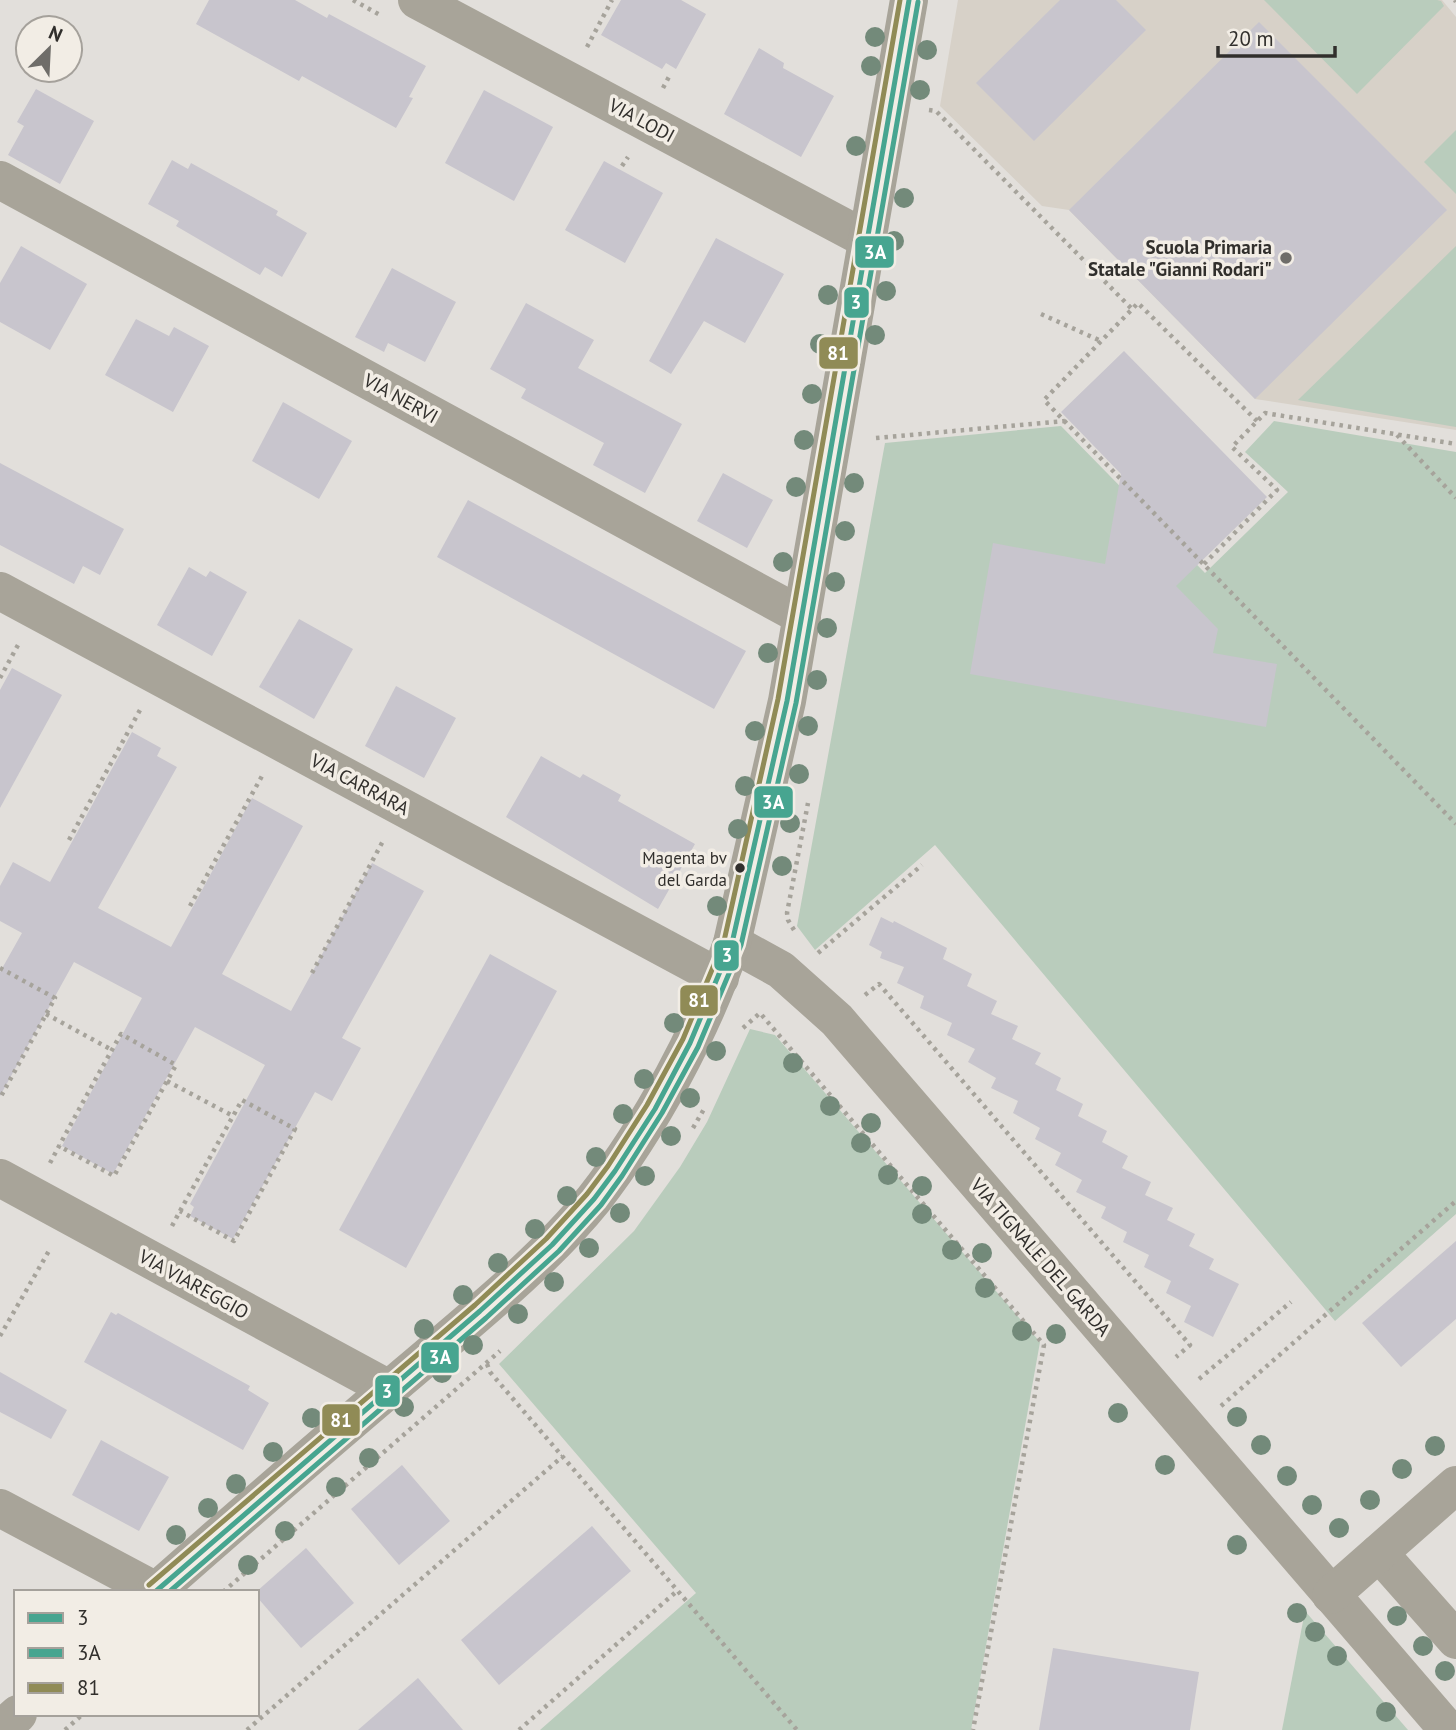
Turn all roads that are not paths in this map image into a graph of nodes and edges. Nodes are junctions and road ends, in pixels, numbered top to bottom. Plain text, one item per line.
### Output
1 (909, 0) edge
2 (402, 9) edge
3 (0, 180) edge
4 (866, 239) junction
5 (0, 591) edge
6 (802, 616) junction
7 (726, 960) junction
8 (0, 1178) edge
9 (389, 1389) junction
10 (1456, 1485) edge
11 (0, 1508) edge
12 (1379, 1553) junction
13 (153, 1590) edge
14 (156, 1590) edge
15 (1331, 1595) junction
16 (1456, 1640) edge
17 (16, 1716) edge
18 (0, 1730) edge
19 (1448, 1730) edge

1 - 4 street
2 - 4 street, VIA LODI
3 - 6 street, VIA NERVI
4 - 6 street
5 - 7 street, VIA CARRARA
6 - 7 street
7 - 9 street
7 - 15 street, VIA TIGNALE DEL GARDA
8 - 9 street, VIA VIAREGGIO
9 - 14 street
10 - 12 street
11 - 13 street
12 - 15 street
12 - 16 street
15 - 19 street, VIA TIGNALE DEL GARDA
17 - 18 street

